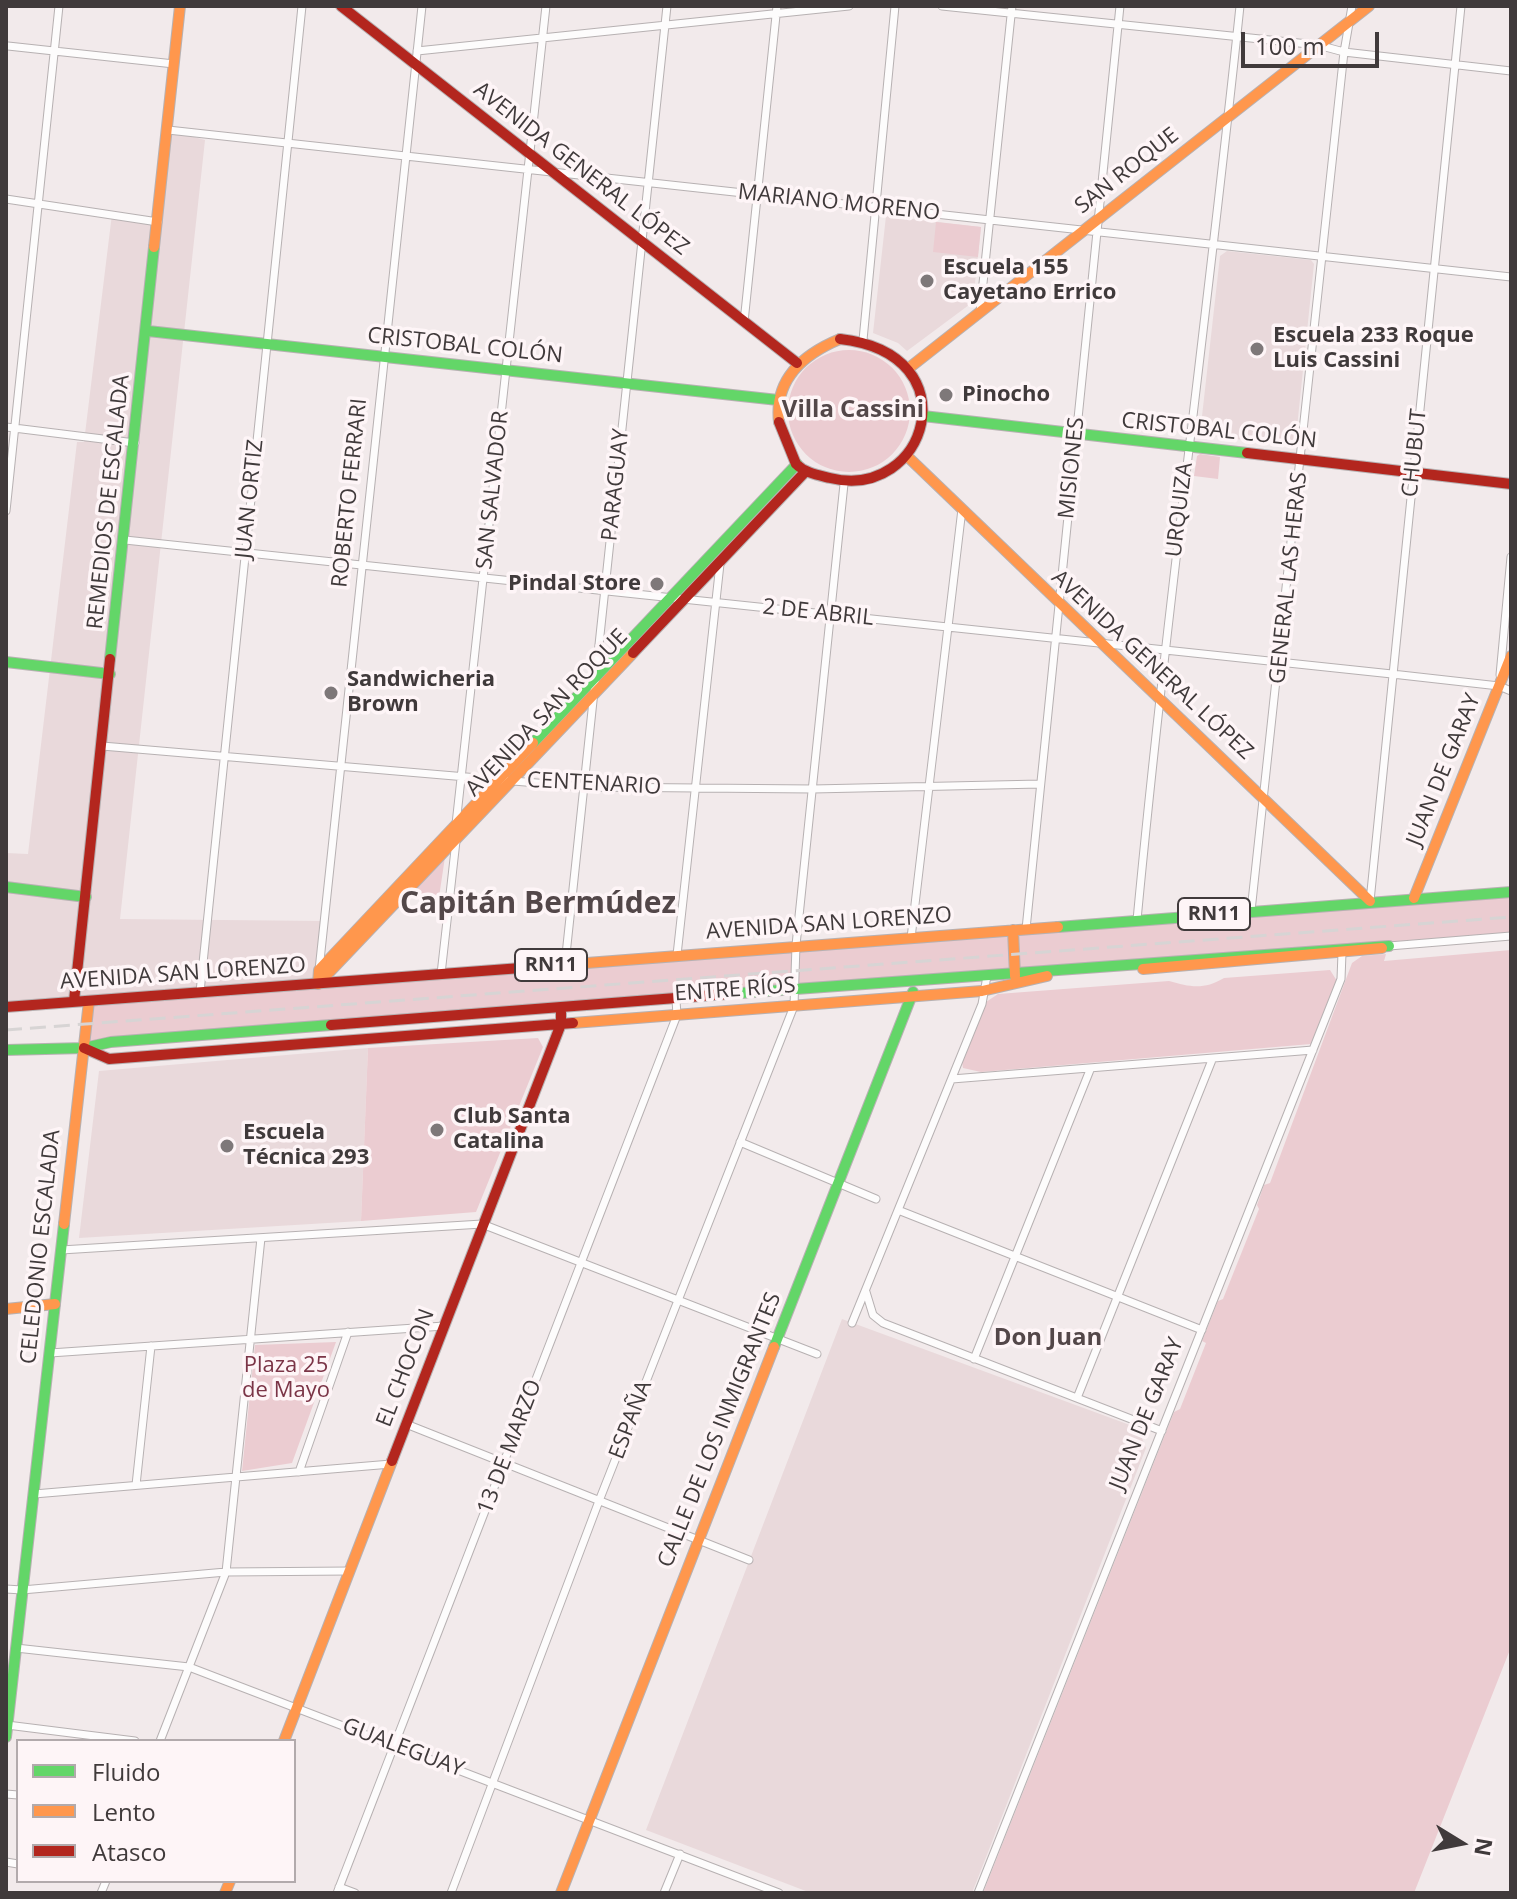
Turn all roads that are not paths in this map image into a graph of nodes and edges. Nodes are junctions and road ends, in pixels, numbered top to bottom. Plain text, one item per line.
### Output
1 (59, 6) edge
2 (180, 6) edge
3 (302, 6) edge
4 (341, 6) edge
5 (422, 6) edge
6 (546, 6) edge
7 (667, 6) edge
8 (849, 6) edge
9 (895, 6) edge
10 (942, 6) edge
11 (1120, 6) edge
12 (1240, 6) edge
13 (1352, 6) edge
14 (1369, 6) edge
15 (1461, 6) edge
16 (776, 10) edge
17 (1012, 10) edge
18 (1350, 20) junction
19 (1118, 24) junction
20 (665, 26) junction
21 (1236, 37) junction
22 (543, 39) junction
23 (1318, 45) junction
24 (8, 46) dead end
25 (55, 51) junction
26 (417, 51) junction
27 (1344, 52) junction
28 (1455, 63) junction
29 (174, 64) junction
30 (416, 65) junction
31 (1511, 71) edge
32 (1226, 118) junction
33 (168, 130) junction
34 (287, 143) junction
35 (530, 153) junction
36 (406, 157) junction
37 (528, 170) junction
38 (553, 173) junction
39 (648, 184) junction
40 (758, 195) junction
41 (6, 199) edge
42 (40, 202) junction
43 (874, 207) junction
44 (989, 219) junction
45 (158, 222) junction
46 (1098, 225) junction
47 (1083, 231) junction
48 (642, 241) junction
49 (1215, 243) junction
50 (1321, 255) junction
51 (1433, 269) junction
52 (1511, 277) edge
53 (980, 312) junction
54 (744, 323) junction
55 (148, 331) junction
56 (863, 340) junction
57 (266, 343) junction
58 (385, 357) junction
59 (797, 363) junction
60 (909, 368) junction
61 (506, 370) junction
62 (627, 384) junction
63 (778, 400) junction
64 (923, 416) junction
65 (11, 427) edge
66 (1076, 435) junction
67 (136, 444) junction
68 (1187, 447) junction
69 (908, 457) junction
70 (1302, 460) junction
71 (802, 468) junction
72 (1413, 473) junction
73 (844, 484) junction
74 (1511, 484) edge
75 (962, 509) junction
76 (6, 511) edge
77 (125, 540) junction
78 (722, 543) junction
79 (244, 552) junction
80 (1511, 557) edge
81 (720, 559) junction
82 (362, 565) junction
83 (483, 578) junction
84 (605, 590) junction
85 (670, 597) junction
86 (683, 599) junction
87 (715, 602) junction
88 (1058, 604) junction
89 (831, 614) junction
90 (948, 627) junction
91 (1055, 638) junction
92 (1099, 643) junction
93 (1164, 650) junction
94 (1511, 656) edge
95 (6, 662) edge
96 (1280, 662) junction
97 (110, 674) junction
98 (1392, 674) junction
99 (595, 677) junction
100 (1499, 686) junction
101 (1511, 691) edge
102 (594, 694) junction
103 (1158, 701) junction
104 (102, 746) junction
105 (222, 756) junction
106 (341, 766) junction
107 (461, 776) junction
108 (504, 780) junction
109 (1040, 784) junction
110 (584, 787) junction
111 (929, 787) junction
112 (695, 789) junction
113 (813, 789) junction
114 (1265, 798) junction
115 (456, 825) junction
116 (456, 837) junction
117 (6, 887) edge
118 (1511, 892) edge
119 (86, 897) junction
120 (1414, 898) junction
121 (1370, 901) junction
122 (1251, 911) junction
123 (1137, 920) junction
124 (1026, 929) junction
125 (1013, 930) junction
126 (1511, 936) edge
127 (911, 938) junction
128 (796, 945) junction
129 (1389, 946) joint
130 (1342, 950) junction
131 (677, 955) junction
132 (565, 964) junction
133 (319, 970) junction
134 (441, 974) junction
135 (987, 976) junction
136 (1015, 978) junction
137 (914, 982) junction
138 (318, 984) junction
139 (987, 990) junction
140 (796, 991) junction
141 (200, 992) junction
142 (912, 997) junction
143 (676, 1000) junction
144 (74, 1001) junction
145 (89, 1001) junction
146 (794, 1006) junction
147 (6, 1007) edge
148 (561, 1008) junction
149 (677, 1015) junction
150 (378, 1022) junction
151 (561, 1024) junction
152 (256, 1031) junction
153 (379, 1038) junction
154 (84, 1048) junction
155 (256, 1048) junction
156 (6, 1050) edge
157 (1313, 1050) junction
158 (1212, 1060) junction
159 (1090, 1070) junction
160 (952, 1079) junction
161 (740, 1142) junction
162 (838, 1184) junction
163 (876, 1199) dead end
164 (898, 1210) junction
165 (482, 1224) junction
166 (261, 1238) junction
167 (61, 1250) junction
168 (1015, 1256) junction
169 (581, 1263) junction
170 (866, 1289) junction
171 (1117, 1297) junction
172 (677, 1300) junction
173 (55, 1304) junction
174 (6, 1309) edge
175 (852, 1323) dead end
176 (444, 1326) junction
177 (1202, 1330) junction
178 (348, 1332) junction
179 (250, 1339) junction
180 (778, 1339) junction
181 (151, 1346) junction
182 (50, 1353) junction
183 (817, 1354) dead end
184 (974, 1359) junction
185 (1077, 1398) junction
186 (406, 1424) junction
187 (1162, 1431) junction
188 (504, 1463) junction
189 (391, 1464) junction
190 (299, 1472) junction
191 (236, 1477) junction
192 (136, 1485) junction
193 (34, 1494) junction
194 (599, 1501) junction
195 (697, 1540) junction
196 (749, 1560) dead end
197 (350, 1571) junction
198 (226, 1572) junction
199 (6, 1589) edge
200 (22, 1590) junction
201 (16, 1648) junction
202 (189, 1667) junction
203 (296, 1707) junction
204 (7, 1725) edge
205 (6, 1737) edge
206 (119, 1739) edge
207 (161, 1739) edge
208 (285, 1739) edge
209 (393, 1744) junction
210 (492, 1782) junction
211 (590, 1819) junction
212 (680, 1854) junction
213 (338, 1890) edge
214 (765, 1890) edge
215 (355, 1893) edge
216 (451, 1893) edge
217 (561, 1893) edge
218 (664, 1893) edge
219 (779, 1893) edge
220 (978, 1893) edge

1 - 25 street
2 - 29 street, REMEDIOS DE ESCALADA
3 - 34 street, JUAN ORTIZ
4 - 30 street, AVENIDA GENERAL LÓPEZ
5 - 26 street, ROBERTO FERRARI
6 - 22 street, SAN SALVADOR
7 - 20 street, PARAGUAY
8 - 16 street
9 - 43 street
10 - 17 street
11 - 19 street, MISIONES
12 - 21 street, URQUIZA
13 - 18 street, GENERAL LAS HERAS
14 - 18 street, SAN ROQUE
15 - 28 street, CHUBUT
16 - 20 street
16 - 40 street
17 - 19 street
17 - 44 street
18 - 23 street, SAN ROQUE
18 - 27 street, GENERAL LAS HERAS
19 - 21 street
19 - 46 street, MISIONES
20 - 22 street
20 - 39 street, PARAGUAY
21 - 23 street
21 - 32 street, URQUIZA
22 - 26 street
22 - 35 street, SAN SALVADOR
23 - 27 street
23 - 32 street, SAN ROQUE
24 - 25 street
25 - 29 street
25 - 42 street
26 - 30 street, ROBERTO FERRARI
27 - 28 street
27 - 50 street, GENERAL LAS HERAS
28 - 31 street
28 - 51 street, CHUBUT
29 - 33 street, REMEDIOS DE ESCALADA
30 - 35 street, AVENIDA GENERAL LÓPEZ
30 - 36 street, ROBERTO FERRARI
32 - 46 street, SAN ROQUE
32 - 49 street, URQUIZA
33 - 34 street, MARIANO MORENO
33 - 45 street, REMEDIOS DE ESCALADA
34 - 36 street, MARIANO MORENO
34 - 57 street, JUAN ORTIZ
35 - 37 street, SAN SALVADOR
35 - 38 street, AVENIDA GENERAL LÓPEZ
36 - 37 street, MARIANO MORENO
36 - 58 street, ROBERTO FERRARI
37 - 38 street, MARIANO MORENO
37 - 61 street, SAN SALVADOR
38 - 39 street, MARIANO MORENO
38 - 48 street, AVENIDA GENERAL LÓPEZ
39 - 40 street, MARIANO MORENO
39 - 48 street, PARAGUAY
40 - 43 street, MARIANO MORENO
40 - 54 street
41 - 42 street
42 - 45 street
42 - 65 street
43 - 44 street, MARIANO MORENO
43 - 56 street
44 - 47 street, MARIANO MORENO
44 - 53 street
45 - 55 street, REMEDIOS DE ESCALADA
46 - 47 street, SAN ROQUE
46 - 49 street
46 - 66 street, MISIONES
47 - 53 street, SAN ROQUE
48 - 54 street, AVENIDA GENERAL LÓPEZ
48 - 62 street, PARAGUAY
49 - 50 street
49 - 68 street, URQUIZA
50 - 51 street
50 - 70 street, GENERAL LAS HERAS
51 - 52 street
51 - 72 street, CHUBUT
53 - 60 street, SAN ROQUE
54 - 59 street, AVENIDA GENERAL LÓPEZ
55 - 57 street, CRISTOBAL COLÓN
55 - 67 street, REMEDIOS DE ESCALADA
56 - 59 street
56 - 60 street
57 - 58 street, CRISTOBAL COLÓN
57 - 79 street, JUAN ORTIZ
58 - 61 street, CRISTOBAL COLÓN
58 - 82 street, ROBERTO FERRARI
59 - 63 street
60 - 64 street
61 - 62 street, CRISTOBAL COLÓN
61 - 83 street, SAN SALVADOR
62 - 63 street, CRISTOBAL COLÓN
62 - 84 street, PARAGUAY
63 - 71 street
64 - 66 street, CRISTOBAL COLÓN
64 - 69 street
65 - 67 street
65 - 76 street
66 - 68 street, CRISTOBAL COLÓN
66 - 88 street, MISIONES
67 - 77 street, REMEDIOS DE ESCALADA
68 - 70 street, CRISTOBAL COLÓN
68 - 93 street, URQUIZA
69 - 73 street
69 - 75 street, AVENIDA GENERAL LÓPEZ
70 - 72 street, CRISTOBAL COLÓN
70 - 96 street, GENERAL LAS HERAS
71 - 73 street
71 - 78 street, AVENIDA SAN ROQUE
71 - 81 street, AVENIDA SAN ROQUE
72 - 74 street, CRISTOBAL COLÓN
72 - 98 street, CHUBUT
73 - 89 street, ESPAÑA
75 - 88 street, AVENIDA GENERAL LÓPEZ
75 - 90 street
77 - 79 street, 2 DE ABRIL
77 - 97 street, REMEDIOS DE ESCALADA
78 - 81 street
78 - 85 street, AVENIDA SAN ROQUE
79 - 82 street, 2 DE ABRIL
79 - 105 street, JUAN ORTIZ
80 - 100 street
81 - 86 street, AVENIDA SAN ROQUE
81 - 87 street
82 - 83 street, 2 DE ABRIL
82 - 106 street, ROBERTO FERRARI
83 - 84 street, 2 DE ABRIL
83 - 107 street, SAN SALVADOR
84 - 85 street, 2 DE ABRIL
84 - 99 street, PARAGUAY
85 - 86 street, 2 DE ABRIL
85 - 99 street, AVENIDA SAN ROQUE
86 - 87 street, 2 DE ABRIL
86 - 102 street, AVENIDA SAN ROQUE
87 - 89 street, 2 DE ABRIL
87 - 112 street
88 - 91 street, MISIONES
88 - 92 street, AVENIDA GENERAL LÓPEZ
89 - 90 street, 2 DE ABRIL
89 - 113 street, ESPAÑA
90 - 91 street, 2 DE ABRIL
90 - 111 street
91 - 92 street, 2 DE ABRIL
91 - 109 street, MISIONES
92 - 93 street, 2 DE ABRIL
92 - 103 street, AVENIDA GENERAL LÓPEZ
93 - 96 street, 2 DE ABRIL
93 - 103 street, URQUIZA
94 - 100 street, JUAN DE GARAY
95 - 97 street
96 - 98 street, 2 DE ABRIL
96 - 114 street, GENERAL LAS HERAS
97 - 104 street, REMEDIOS DE ESCALADA
98 - 100 street, 2 DE ABRIL
98 - 121 street, CHUBUT
99 - 102 street, PARAGUAY
99 - 108 street, AVENIDA SAN ROQUE
100 - 101 street, 2 DE ABRIL
100 - 120 street, JUAN DE GARAY
102 - 108 street, AVENIDA SAN ROQUE
102 - 110 street, PARAGUAY
103 - 114 street, AVENIDA GENERAL LÓPEZ
103 - 123 street, URQUIZA
104 - 105 street, CENTENARIO
104 - 119 street, REMEDIOS DE ESCALADA
105 - 106 street, CENTENARIO
105 - 141 street, JUAN ORTIZ
106 - 107 street, CENTENARIO
106 - 133 street, ROBERTO FERRARI
107 - 108 street, CENTENARIO
107 - 115 street, SAN SALVADOR
108 - 110 street, CENTENARIO
108 - 115 street, AVENIDA SAN ROQUE
108 - 116 street, AVENIDA SAN ROQUE
109 - 111 street, CENTENARIO
109 - 124 street, MISIONES
110 - 112 street, CENTENARIO
110 - 132 street, PARAGUAY
111 - 113 street, CENTENARIO
111 - 127 street
112 - 113 street, CENTENARIO
112 - 131 street
113 - 128 street, ESPAÑA
114 - 121 street, AVENIDA GENERAL LÓPEZ
114 - 122 street, GENERAL LAS HERAS
115 - 116 street, SAN SALVADOR
115 - 133 street, AVENIDA SAN ROQUE
116 - 134 street, SAN SALVADOR
116 - 138 street, AVENIDA SAN ROQUE
117 - 119 street
118 - 120 street, AVENIDA SAN LORENZO / RN11
119 - 144 street, REMEDIOS DE ESCALADA
120 - 121 street, AVENIDA SAN LORENZO / RN11
121 - 122 street, AVENIDA SAN LORENZO / RN11
122 - 123 street, AVENIDA SAN LORENZO / RN11
123 - 124 street, AVENIDA SAN LORENZO / RN11
124 - 125 street, AVENIDA SAN LORENZO / RN11
125 - 127 street, AVENIDA SAN LORENZO / RN11
125 - 136 street
126 - 129 street, ENTRE RÍOS
127 - 128 street, AVENIDA SAN LORENZO / RN11
128 - 131 street, AVENIDA SAN LORENZO / RN11
128 - 140 street, ESPAÑA
129 - 130 street, ENTRE RÍOS
130 - 136 street, ENTRE RÍOS
130 - 157 street, JUAN DE GARAY
131 - 132 street, AVENIDA SAN LORENZO / RN11
132 - 134 street, AVENIDA SAN LORENZO / RN11
133 - 138 street, ROBERTO FERRARI
134 - 138 street, AVENIDA SAN LORENZO / RN11
135 - 136 street, ENTRE RÍOS
135 - 137 street, ENTRE RÍOS
135 - 139 street
136 - 139 street, ENTRE RÍOS
137 - 140 street, ENTRE RÍOS
137 - 142 street, CALLE DE LOS INMIGRANTES
138 - 141 street, AVENIDA SAN LORENZO / RN11
139 - 142 street, ENTRE RÍOS
139 - 160 street
140 - 143 street, ENTRE RÍOS
140 - 146 street, ESPAÑA
141 - 145 street, AVENIDA SAN LORENZO / RN11
142 - 146 street, ENTRE RÍOS
142 - 162 street, CALLE DE LOS INMIGRANTES
143 - 148 street, ENTRE RÍOS
143 - 149 street, 13 DE MARZO
144 - 145 street, AVENIDA SAN LORENZO / RN11
144 - 147 street, AVENIDA SAN LORENZO / RN11
145 - 154 street, CELEDONIO ESCALADA
146 - 149 street, ENTRE RÍOS
146 - 161 street, ESPAÑA
148 - 150 street, ENTRE RÍOS
148 - 151 street, EL CHOCON
149 - 151 street, ENTRE RÍOS
149 - 169 street, 13 DE MARZO
150 - 152 street, ENTRE RÍOS
150 - 153 street
151 - 153 street, ENTRE RÍOS
151 - 165 street, EL CHOCON
152 - 154 street, ENTRE RÍOS
152 - 155 street
153 - 155 street, ENTRE RÍOS
154 - 155 street, ENTRE RÍOS
154 - 156 street, ENTRE RÍOS
154 - 167 street, CELEDONIO ESCALADA
157 - 158 street
157 - 177 street, JUAN DE GARAY
158 - 159 street
158 - 171 street
159 - 160 street
159 - 168 street
160 - 164 street
161 - 162 street
161 - 172 street, ESPAÑA
162 - 163 street
162 - 180 street, CALLE DE LOS INMIGRANTES
164 - 168 street
164 - 170 street
165 - 166 street
165 - 169 street
165 - 176 street, EL CHOCON
166 - 167 street
166 - 179 street
167 - 173 street, CELEDONIO ESCALADA
168 - 171 street
168 - 184 street
169 - 172 street
169 - 188 street, 13 DE MARZO
170 - 175 street
170 - 184 street
171 - 177 street
171 - 185 street
172 - 180 street
172 - 194 street, ESPAÑA
173 - 174 street
173 - 182 street, CELEDONIO ESCALADA
176 - 178 street
176 - 186 street, EL CHOCON
177 - 187 street, JUAN DE GARAY
178 - 179 street
178 - 190 street
179 - 181 street
179 - 191 street
180 - 183 street
180 - 195 street, CALLE DE LOS INMIGRANTES
181 - 182 street
181 - 192 street
182 - 193 street, CELEDONIO ESCALADA
184 - 185 street
185 - 187 street
186 - 188 street
186 - 189 street, EL CHOCON
187 - 220 street, JUAN DE GARAY
188 - 194 street
188 - 209 street, 13 DE MARZO
189 - 190 street
189 - 197 street, EL CHOCON
190 - 191 street
191 - 192 street
191 - 198 street
192 - 193 street
193 - 200 street, CELEDONIO ESCALADA
194 - 195 street
194 - 210 street, ESPAÑA
195 - 196 street
195 - 211 street, CALLE DE LOS INMIGRANTES
197 - 198 street
197 - 203 street, EL CHOCON
198 - 200 street
198 - 202 street
199 - 200 street
200 - 201 street, CELEDONIO ESCALADA
201 - 202 street, GUALEGUAY
201 - 204 street, CELEDONIO ESCALADA
202 - 203 street, GUALEGUAY
202 - 207 street
203 - 208 street, EL CHOCON
203 - 209 street, GUALEGUAY
204 - 205 street, CELEDONIO ESCALADA
204 - 206 street
209 - 210 street, GUALEGUAY
209 - 213 street, 13 DE MARZO
210 - 211 street, GUALEGUAY
210 - 216 street, ESPAÑA
211 - 212 street, GUALEGUAY
211 - 217 street, CALLE DE LOS INMIGRANTES
212 - 214 street, GUALEGUAY
212 - 218 street
213 - 215 street
214 - 219 street, GUALEGUAY

